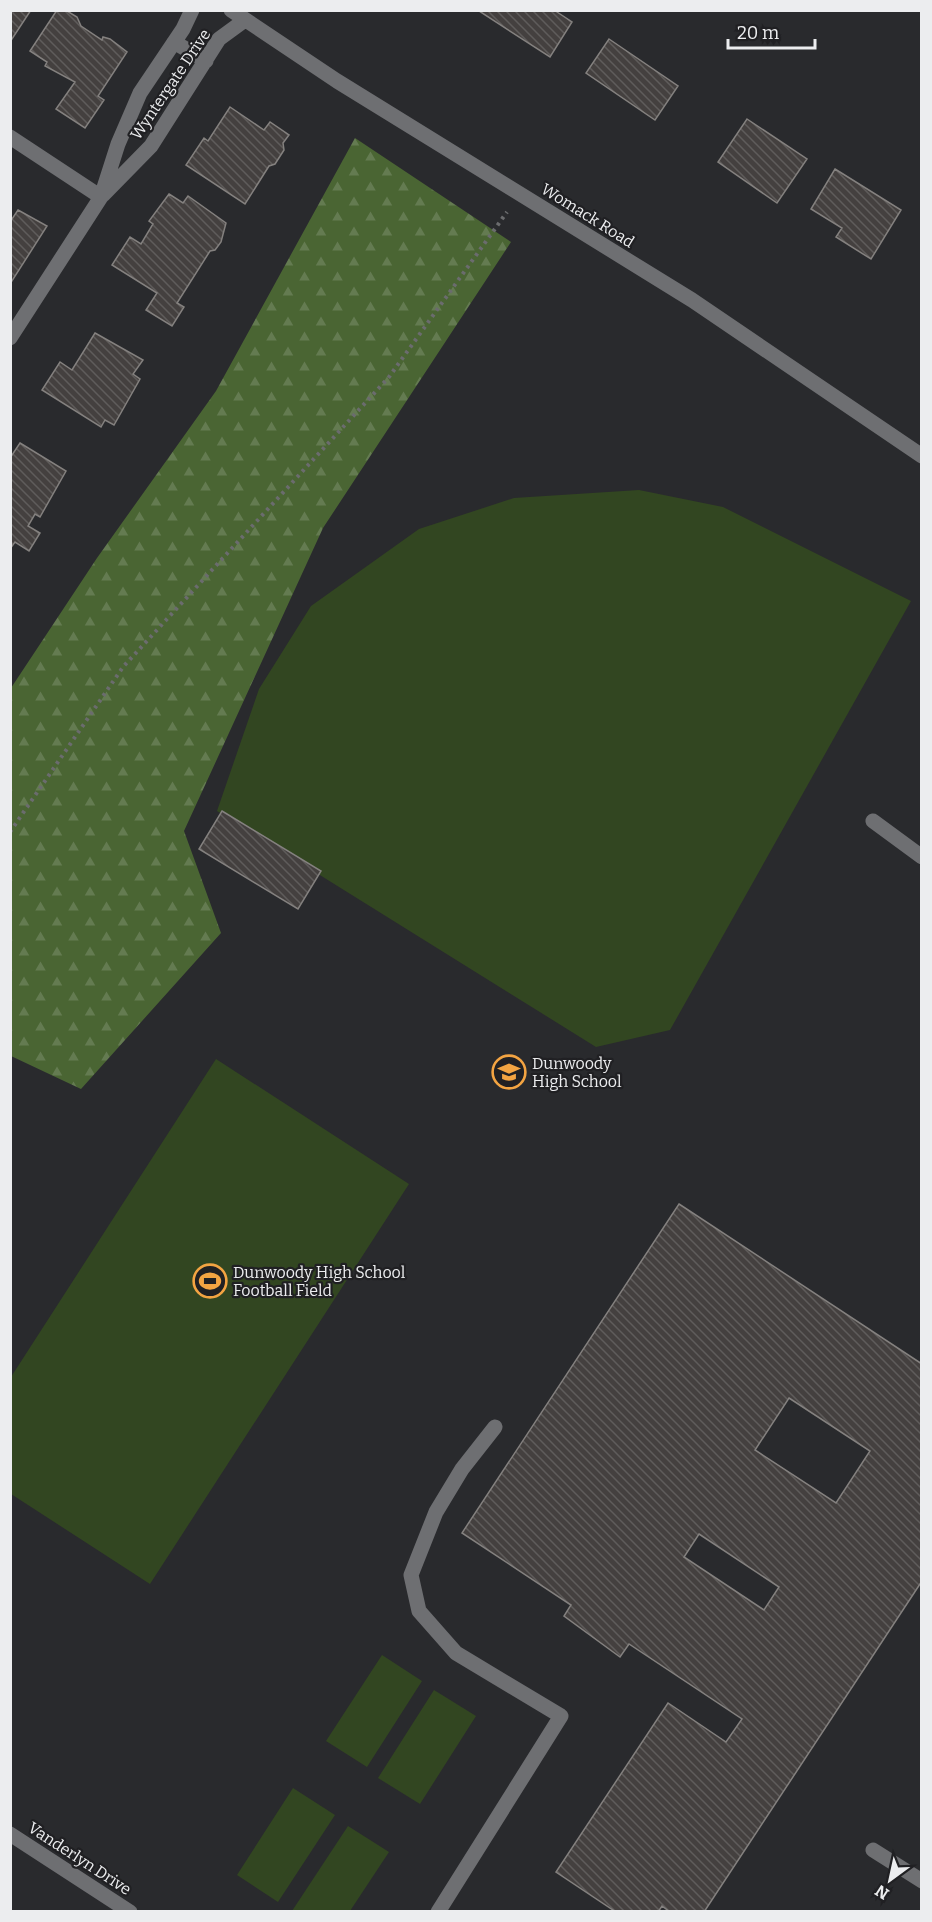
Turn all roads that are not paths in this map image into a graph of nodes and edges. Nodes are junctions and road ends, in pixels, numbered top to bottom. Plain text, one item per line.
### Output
1 (192, 10) edge
2 (231, 10) edge
3 (245, 20) junction
4 (174, 42) junction
5 (206, 61) junction
6 (10, 137) edge
7 (101, 196) junction
8 (10, 338) edge
9 (921, 456) edge
10 (873, 821) dead end
11 (921, 857) edge
12 (495, 1427) dead end
13 (10, 1834) edge
14 (873, 1850) dead end
15 (921, 1881) edge
16 (130, 1911) edge
17 (438, 1911) edge

1 - 4 street, Wyntergate Drive
2 - 3 street, Womack Road
3 - 5 street, Wyntergate Drive
3 - 9 street, Womack Road
4 - 5 street
4 - 7 street, Wyntergate Drive
5 - 7 street, Wyntergate Drive
6 - 7 street
7 - 8 street, Wyntergate Drive
10 - 11 street
12 - 17 street
13 - 16 street, Vanderlyn Drive
14 - 15 street

